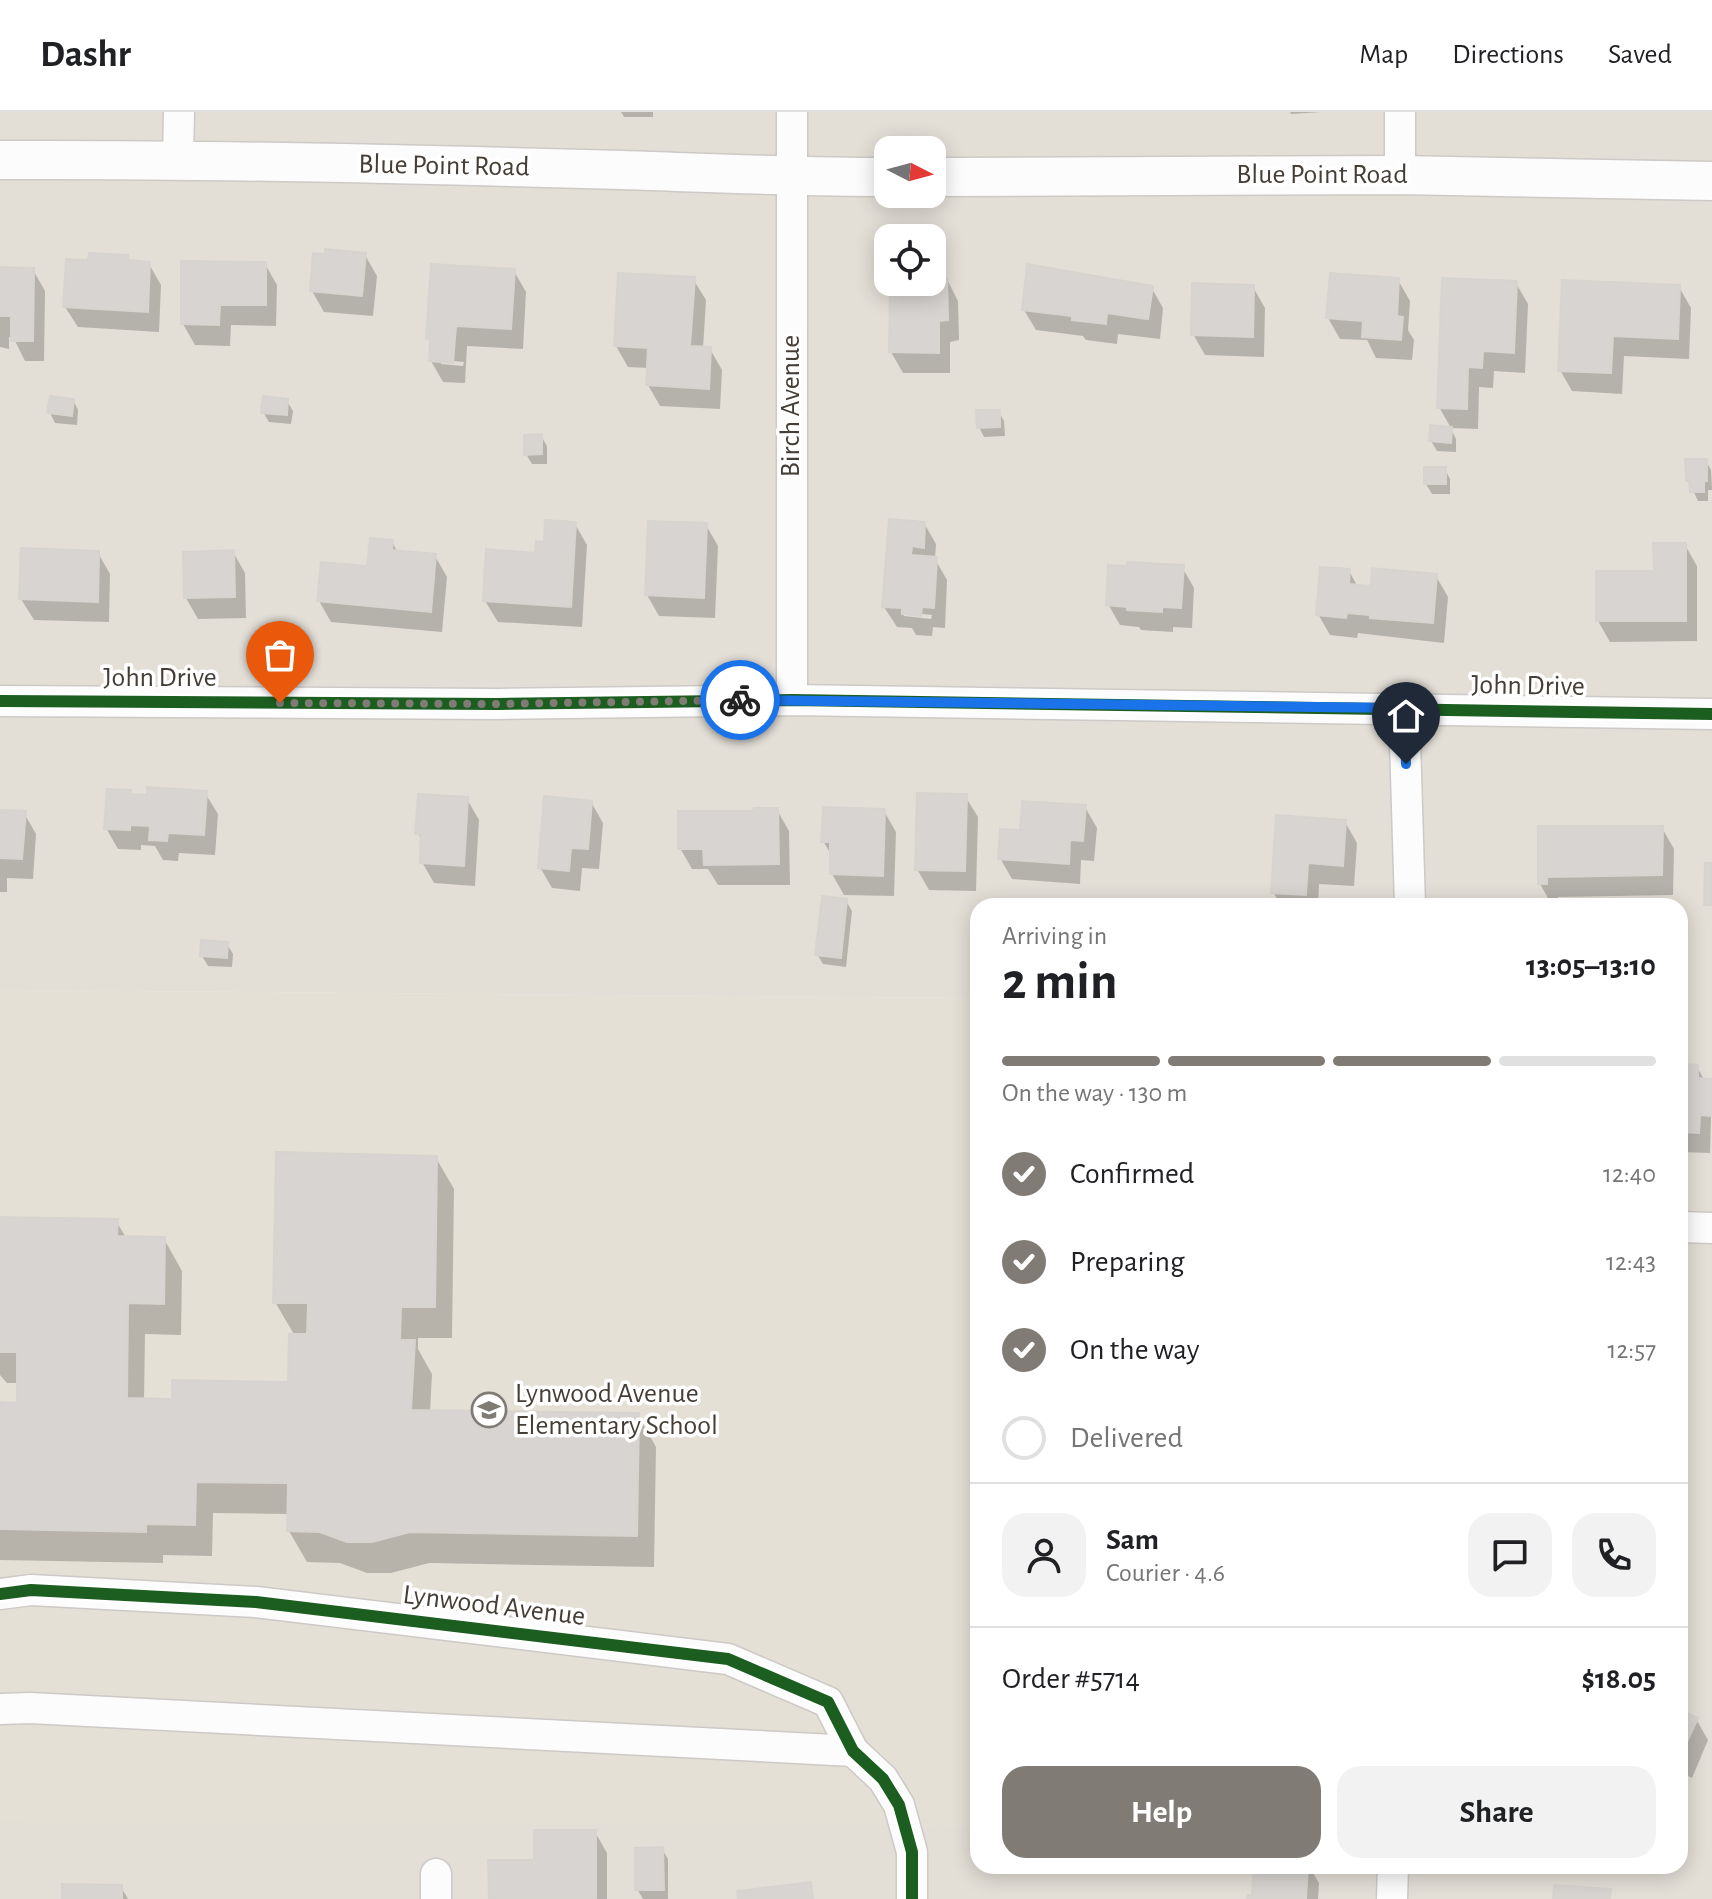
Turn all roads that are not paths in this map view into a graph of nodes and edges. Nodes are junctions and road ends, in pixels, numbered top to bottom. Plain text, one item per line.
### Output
1 (179, 112) edge
2 (792, 112) edge
3 (1400, 112) edge
4 (178, 159) junction
5 (0, 160) edge
6 (1400, 175) junction
7 (791, 177) junction
8 (874, 177) edge
9 (946, 177) edge
10 (1712, 181) edge
11 (792, 700) junction
12 (0, 701) edge
13 (1404, 708) junction
14 (1712, 714) edge
15 (1410, 898) edge
16 (1688, 1227) edge
17 (1712, 1228) edge
18 (0, 1594) edge
19 (0, 1709) edge
20 (853, 1751) junction
21 (1393, 1874) edge
22 (912, 1899) edge
23 (1392, 1899) edge

1 - 4 street
2 - 7 street, Birch Avenue
3 - 6 street
4 - 5 street, Blue Point Road
4 - 7 street, Blue Point Road
6 - 9 street, Blue Point Road
6 - 10 street, Blue Point Road
7 - 8 street, Blue Point Road
7 - 11 street, Birch Avenue
11 - 12 street, John Drive
11 - 13 street, John Drive
13 - 14 street, John Drive
13 - 15 street
16 - 17 street
18 - 20 street, Lynwood Avenue
19 - 20 street
20 - 22 street, Lynwood Avenue
21 - 23 street

